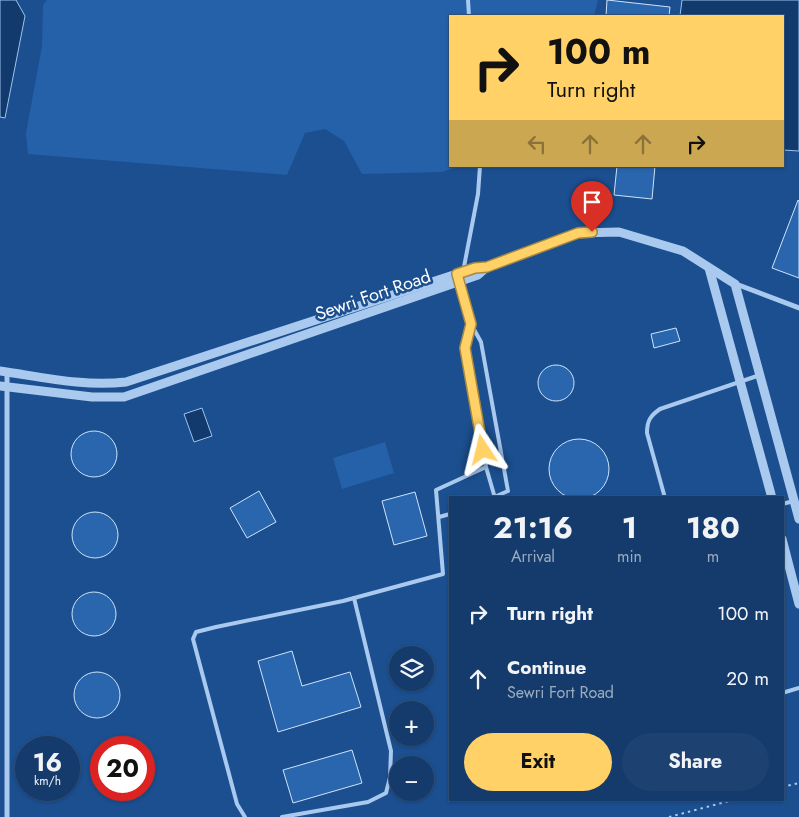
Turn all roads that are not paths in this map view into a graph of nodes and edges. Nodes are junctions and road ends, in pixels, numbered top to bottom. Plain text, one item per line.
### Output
1 (468, 0) edge
2 (469, 15) edge
3 (480, 167) edge
4 (709, 268) junction
5 (461, 277) junction
6 (735, 284) junction
7 (799, 308) edge
8 (471, 324) junction
9 (192, 360) junction
10 (3, 371) edge
11 (197, 372) junction
12 (760, 375) junction
13 (741, 380) junction
14 (3, 387) edge
15 (486, 467) junction
16 (494, 496) edge
17 (496, 496) edge
18 (664, 496) edge
19 (771, 496) edge
20 (794, 500) junction
21 (784, 503) edge
22 (449, 514) edge
23 (438, 517) junction
24 (799, 519) edge
25 (784, 547) edge
26 (354, 598) junction
27 (799, 604) edge
28 (799, 688) edge
29 (784, 692) edge
30 (7, 817) edge
31 (245, 817) edge
32 (282, 817) edge

1 - 2 lane
3 - 5 lane
4 - 5 street, Sewri Fort Road
4 - 6 street, Sewri Fort Road
4 - 13 street
5 - 8 lane
5 - 9 street
5 - 11 street, Sewri Fort Road
6 - 7 street, Sewri Fort Road
6 - 12 street
8 - 15 lane
8 - 17 lane
9 - 10 street
9 - 11 street
10 - 14 street
11 - 14 street, Sewri Fort Road
12 - 13 lane
12 - 20 street
13 - 18 lane
13 - 19 street
14 - 30 street
15 - 16 lane
15 - 23 lane
20 - 21 lane
20 - 24 street
22 - 23 lane
23 - 26 lane
25 - 27 street
26 - 31 lane
26 - 32 lane
28 - 29 lane

